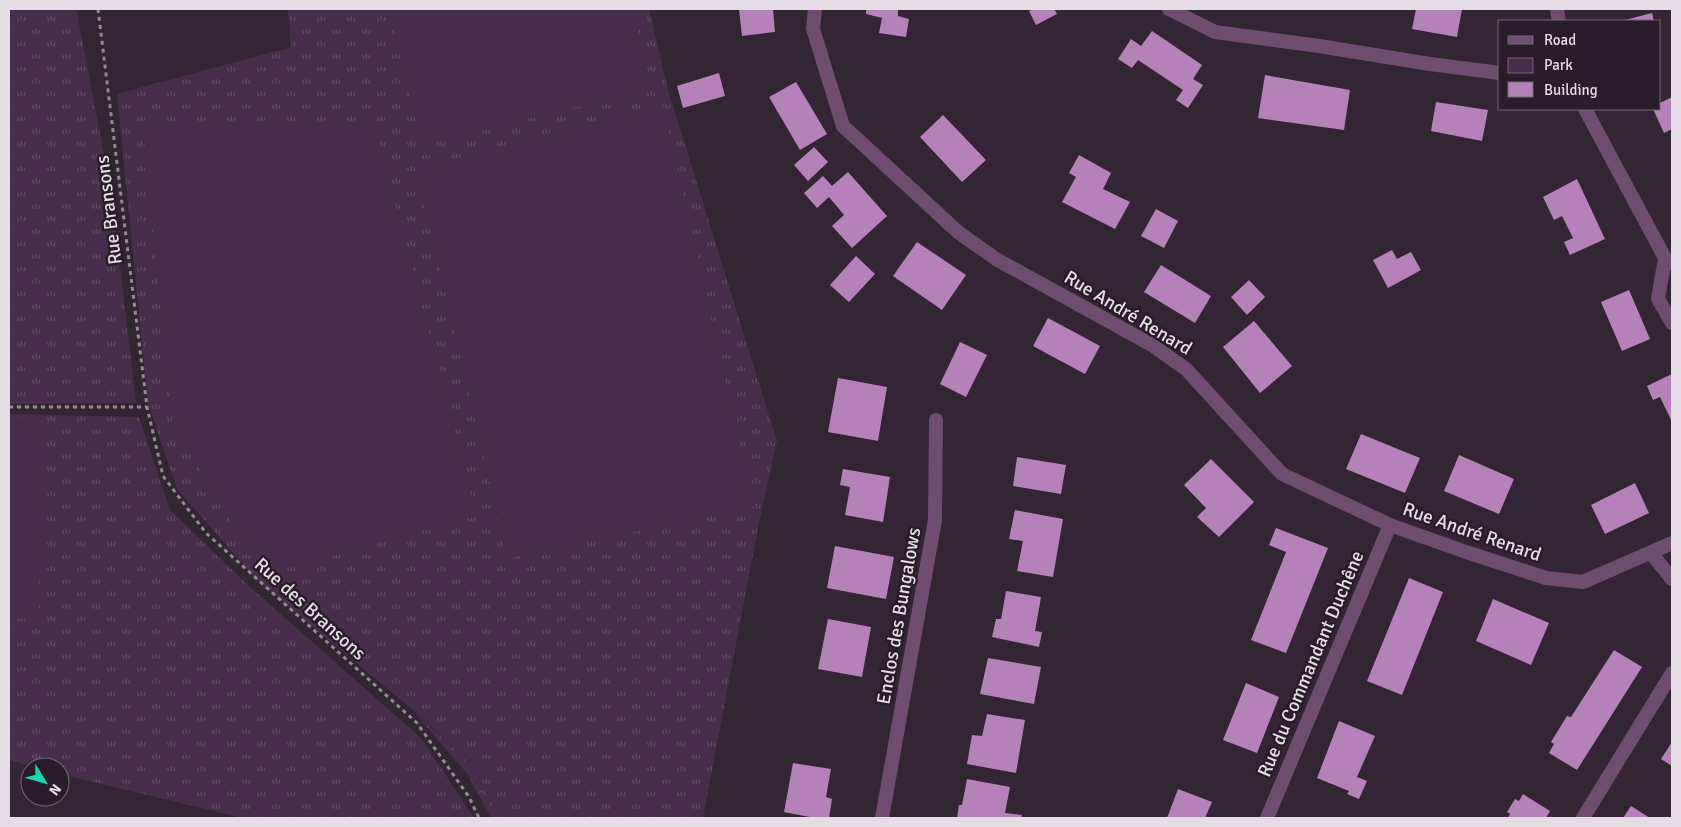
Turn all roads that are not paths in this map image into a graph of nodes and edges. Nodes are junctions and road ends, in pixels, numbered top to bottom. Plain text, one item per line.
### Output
1 (815, 9) edge
2 (1169, 9) edge
3 (1498, 74) edge
4 (1586, 110) edge
5 (1668, 261) edge
6 (1672, 323) edge
7 (936, 420) dead end
8 (1390, 525) junction
9 (1672, 543) edge
10 (1651, 553) junction
11 (1672, 579) edge
12 (1672, 673) edge
13 (882, 818) edge
14 (1266, 818) edge
15 (1583, 818) edge

1 - 8 street, Rue André Renard
2 - 3 street
4 - 5 street
5 - 6 street
7 - 13 street, Enclos des Bungalows
8 - 10 street, Rue André Renard
8 - 14 street, Rue du Commandant Duchêne
9 - 10 street, Rue André Renard
10 - 11 street
12 - 15 street

